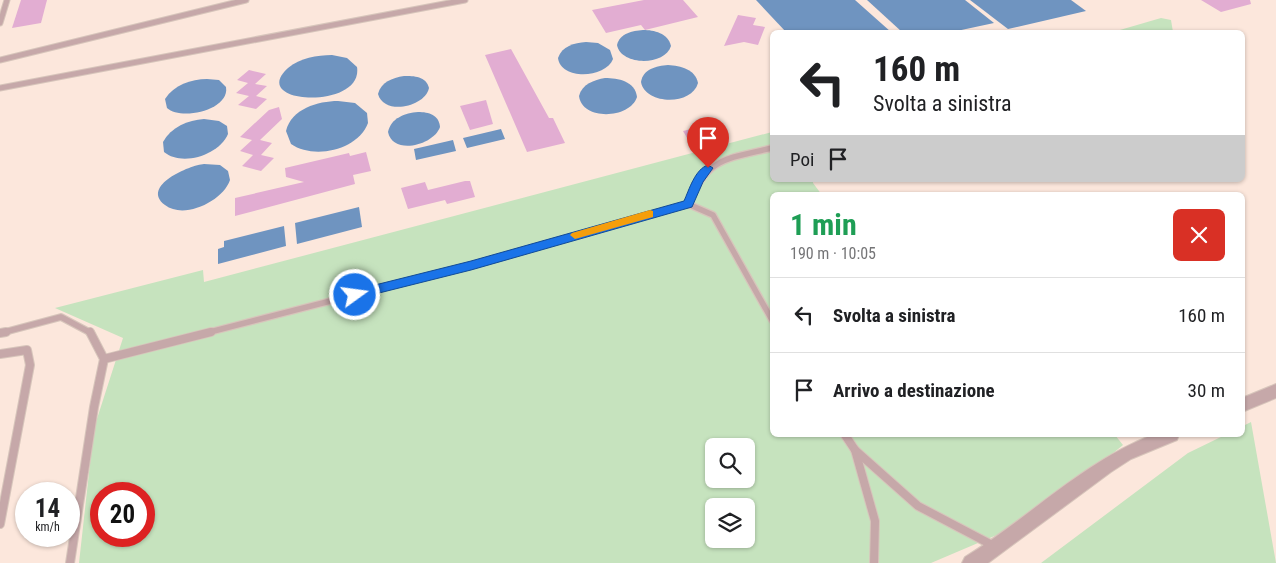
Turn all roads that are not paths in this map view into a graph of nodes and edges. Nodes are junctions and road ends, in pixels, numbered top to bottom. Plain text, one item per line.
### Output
1 (7, 0) edge
2 (246, 0) edge
3 (465, 0) edge
4 (0, 23) edge
5 (0, 60) edge
6 (0, 88) edge
7 (770, 149) edge
8 (688, 204) junction
9 (770, 316) edge
10 (0, 332) edge
11 (0, 354) edge
12 (104, 358) junction
13 (1276, 391) edge
14 (1245, 404) edge
15 (846, 437) edge
16 (1166, 437) edge
17 (855, 450) junction
18 (0, 524) edge
19 (998, 548) junction
20 (70, 563) edge
21 (874, 563) edge
22 (971, 563) edge

1 - 4 lane
2 - 5 lane
3 - 6 lane
7 - 8 lane
8 - 9 lane
8 - 12 lane
10 - 12 lane
11 - 18 lane
12 - 20 lane
13 - 14 street
15 - 17 lane
16 - 19 street
17 - 19 lane
17 - 21 lane
19 - 22 street

